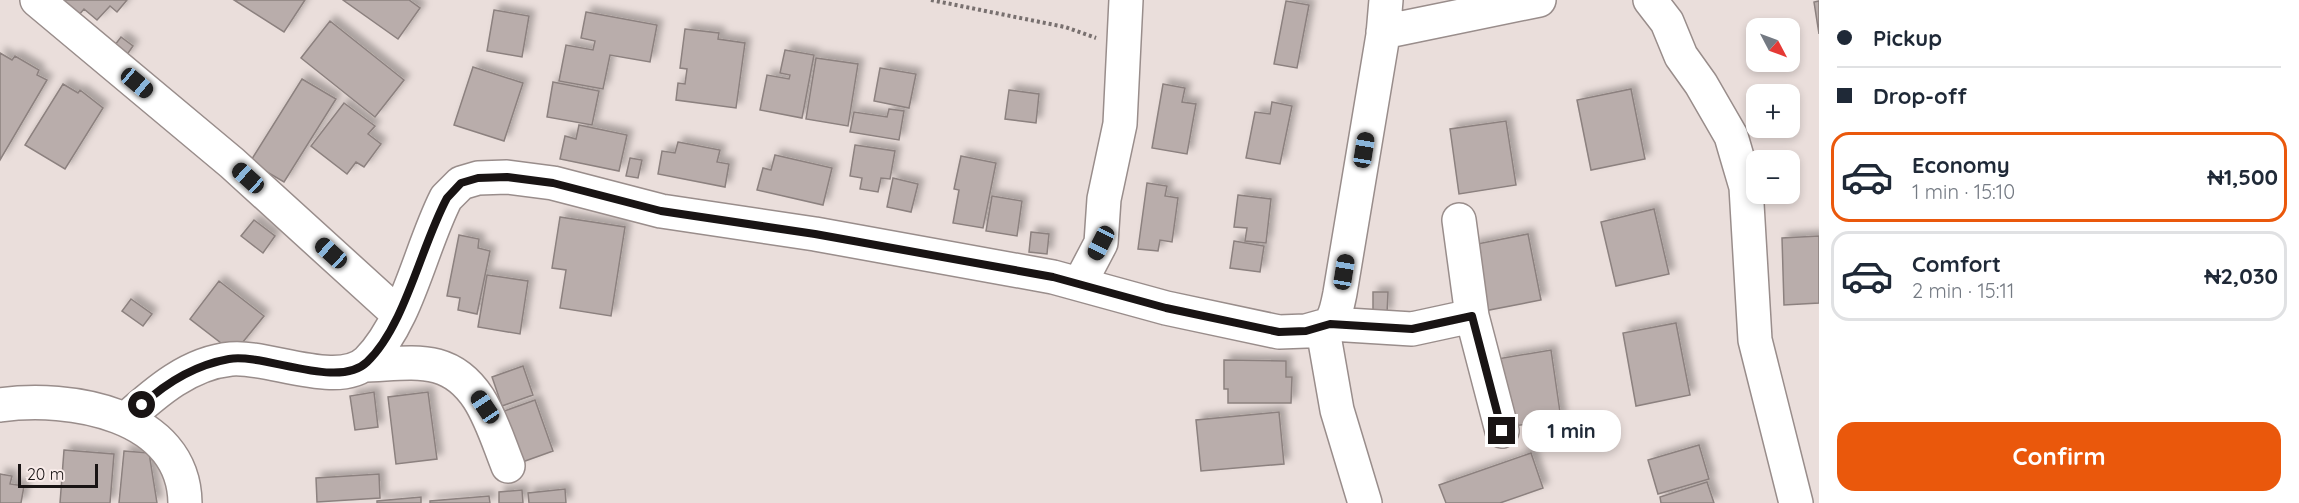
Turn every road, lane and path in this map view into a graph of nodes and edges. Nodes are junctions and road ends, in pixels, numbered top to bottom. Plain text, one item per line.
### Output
1 (37, 0) edge
2 (931, 0) edge
3 (1126, 0) edge
4 (1386, 0) edge
5 (1539, 0) edge
6 (1650, 0) edge
7 (1383, 32) junction
8 (1124, 51) junction
9 (1459, 220) dead end
10 (1080, 284) junction
11 (398, 314) junction
12 (1472, 316) junction
13 (1320, 328) junction
14 (363, 365) junction
15 (0, 405) edge
16 (126, 419) junction
17 (1502, 431) dead end
18 (508, 466) dead end
19 (185, 503) edge
20 (1365, 503) edge
21 (1796, 503) edge

1 - 11 street
2 - 8 path
3 - 8 street
4 - 7 street
5 - 7 street
6 - 21 street
7 - 13 street
8 - 10 street
9 - 12 street
10 - 11 street
10 - 13 street
11 - 14 street
12 - 13 street
12 - 17 street
13 - 20 street
14 - 16 street
14 - 18 street
15 - 16 street
16 - 19 street

